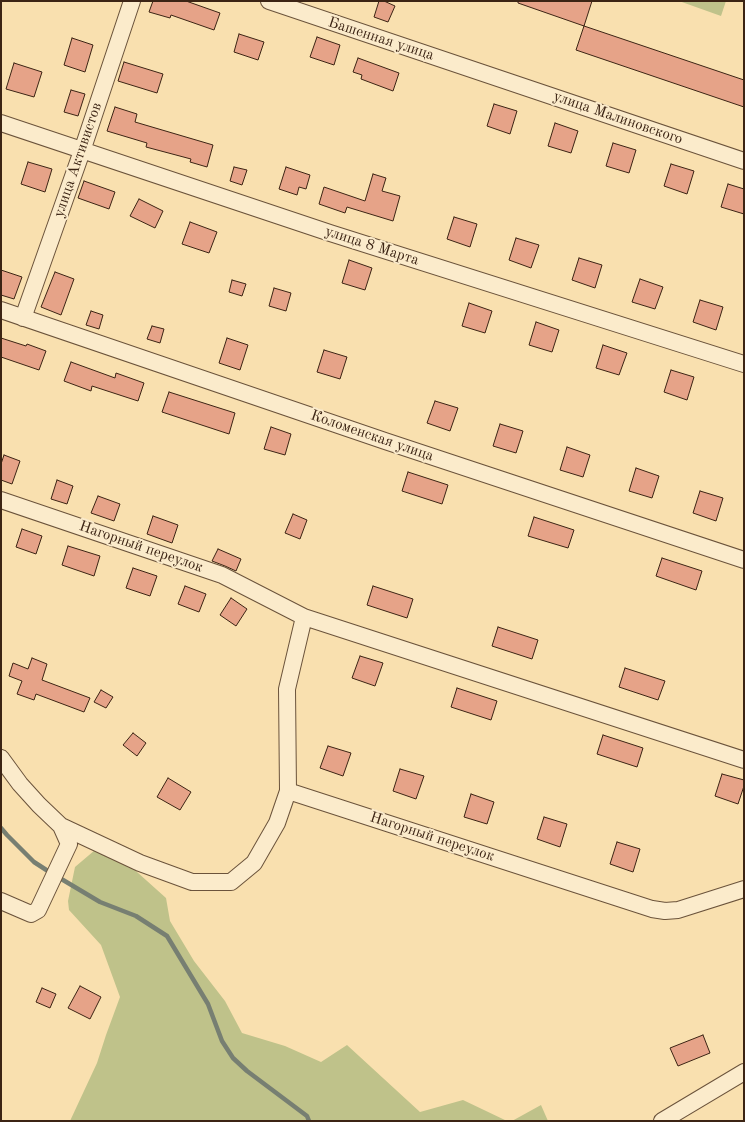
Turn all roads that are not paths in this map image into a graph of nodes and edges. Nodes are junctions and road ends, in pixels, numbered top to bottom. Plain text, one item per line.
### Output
1 (132, 1) edge
2 (269, 1) edge
3 (493, 76) joint
4 (1, 124) edge
5 (82, 151) junction
6 (744, 161) edge
7 (1, 310) edge
8 (23, 318) junction
9 (744, 364) edge
10 (1, 500) edge
11 (744, 560) edge
12 (304, 616) junction
13 (1, 758) edge
14 (744, 760) edge
15 (288, 791) junction
16 (61, 826) junction
17 (744, 889) edge
18 (1, 901) edge
19 (744, 1072) edge
20 (662, 1121) edge

1 - 5 street, улица Активистов
2 - 3 street, Башенная улица
3 - 6 street, улица Малиновского
4 - 5 street, улица 8 Марта
5 - 8 street, улица Активистов
5 - 9 street, улица 8 Марта
7 - 8 street, Коломенская улица
8 - 11 street, Коломенская улица
10 - 12 street, Нагорный переулок
12 - 14 street, Нагорный переулок
12 - 15 street
13 - 16 street
15 - 16 street
15 - 17 street, Нагорный переулок
16 - 18 street
19 - 20 street

